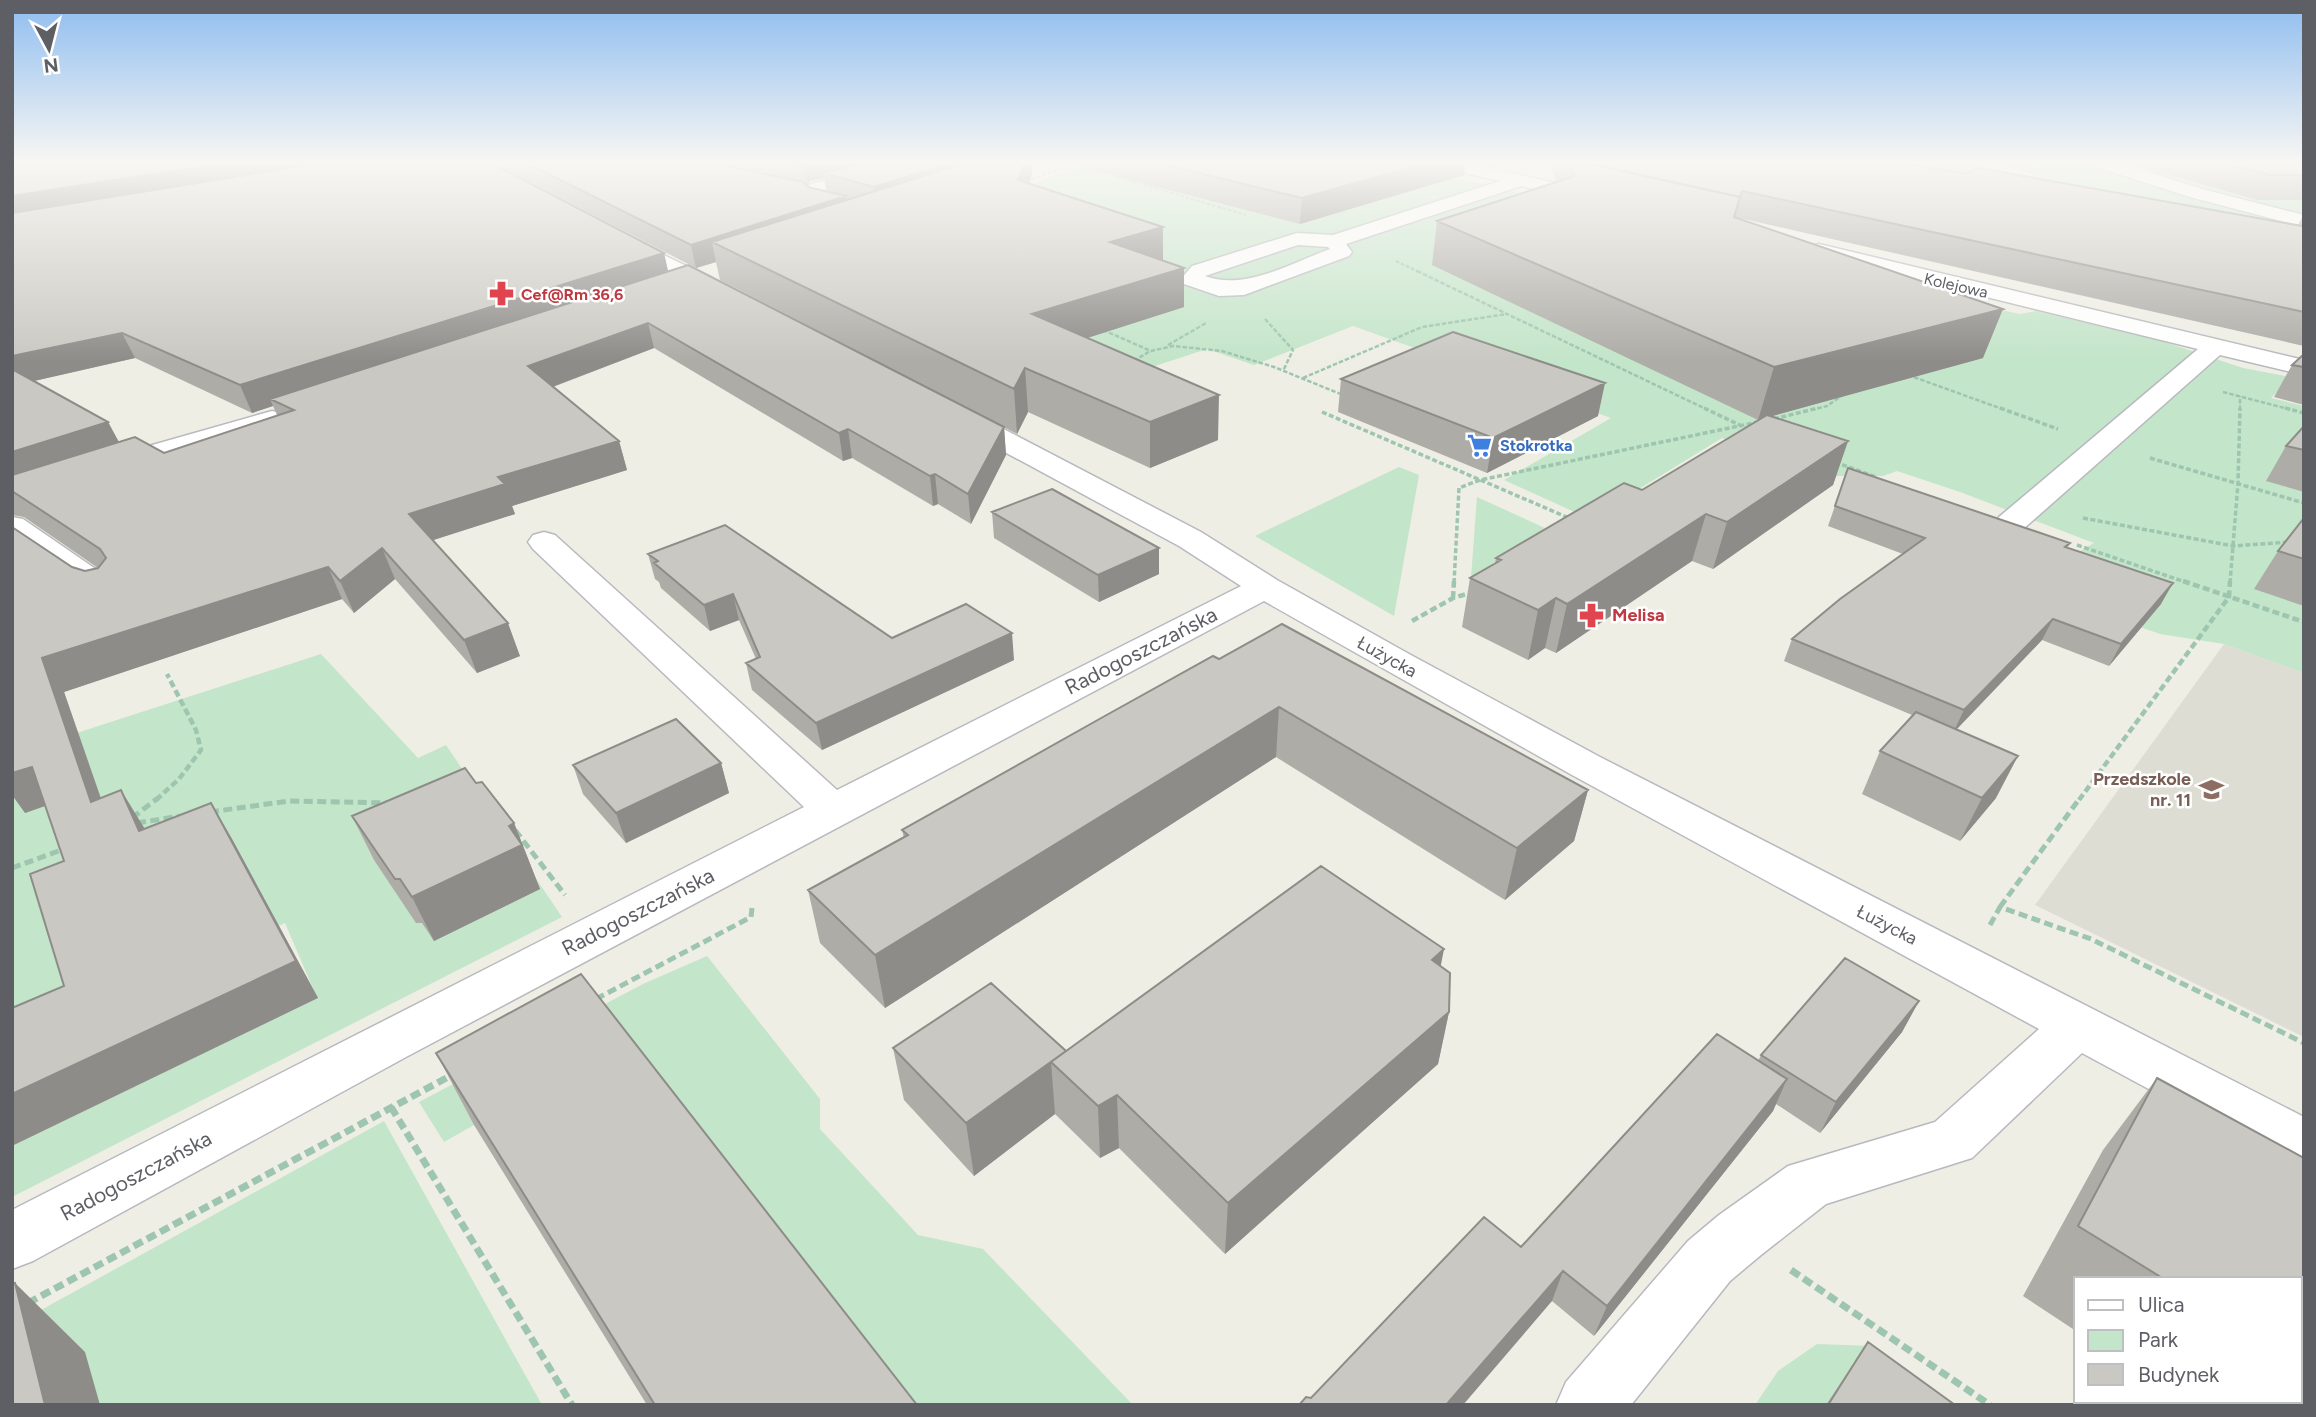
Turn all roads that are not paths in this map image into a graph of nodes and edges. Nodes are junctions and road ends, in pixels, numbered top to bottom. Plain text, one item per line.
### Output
1 (601, 229) edge
2 (1370, 229) edge
3 (1340, 239) junction
4 (1800, 246) edge
5 (752, 308) edge
6 (2215, 347) junction
7 (2304, 368) edge
8 (934, 404) edge
9 (12, 499) edge
10 (2018, 516) road end
11 (12, 518) edge
12 (12, 526) edge
13 (544, 542) dead end
14 (1265, 587) junction
15 (104, 590) edge
16 (834, 811) junction
17 (2078, 1025) junction
18 (2304, 1145) edge
19 (12, 1241) edge
20 (1589, 1405) edge

1 - 5 street
2 - 3 street
3 - 3 street
4 - 6 street, Kolejowa
6 - 7 street, Kolejowa
6 - 10 street
8 - 14 street, Łużycka
9 - 11 street
12 - 15 street
13 - 16 street
14 - 16 street, Radogoszczańska
14 - 17 street, Łużycka
16 - 19 street, Radogoszczańska
17 - 18 street, Łużycka
17 - 20 street

